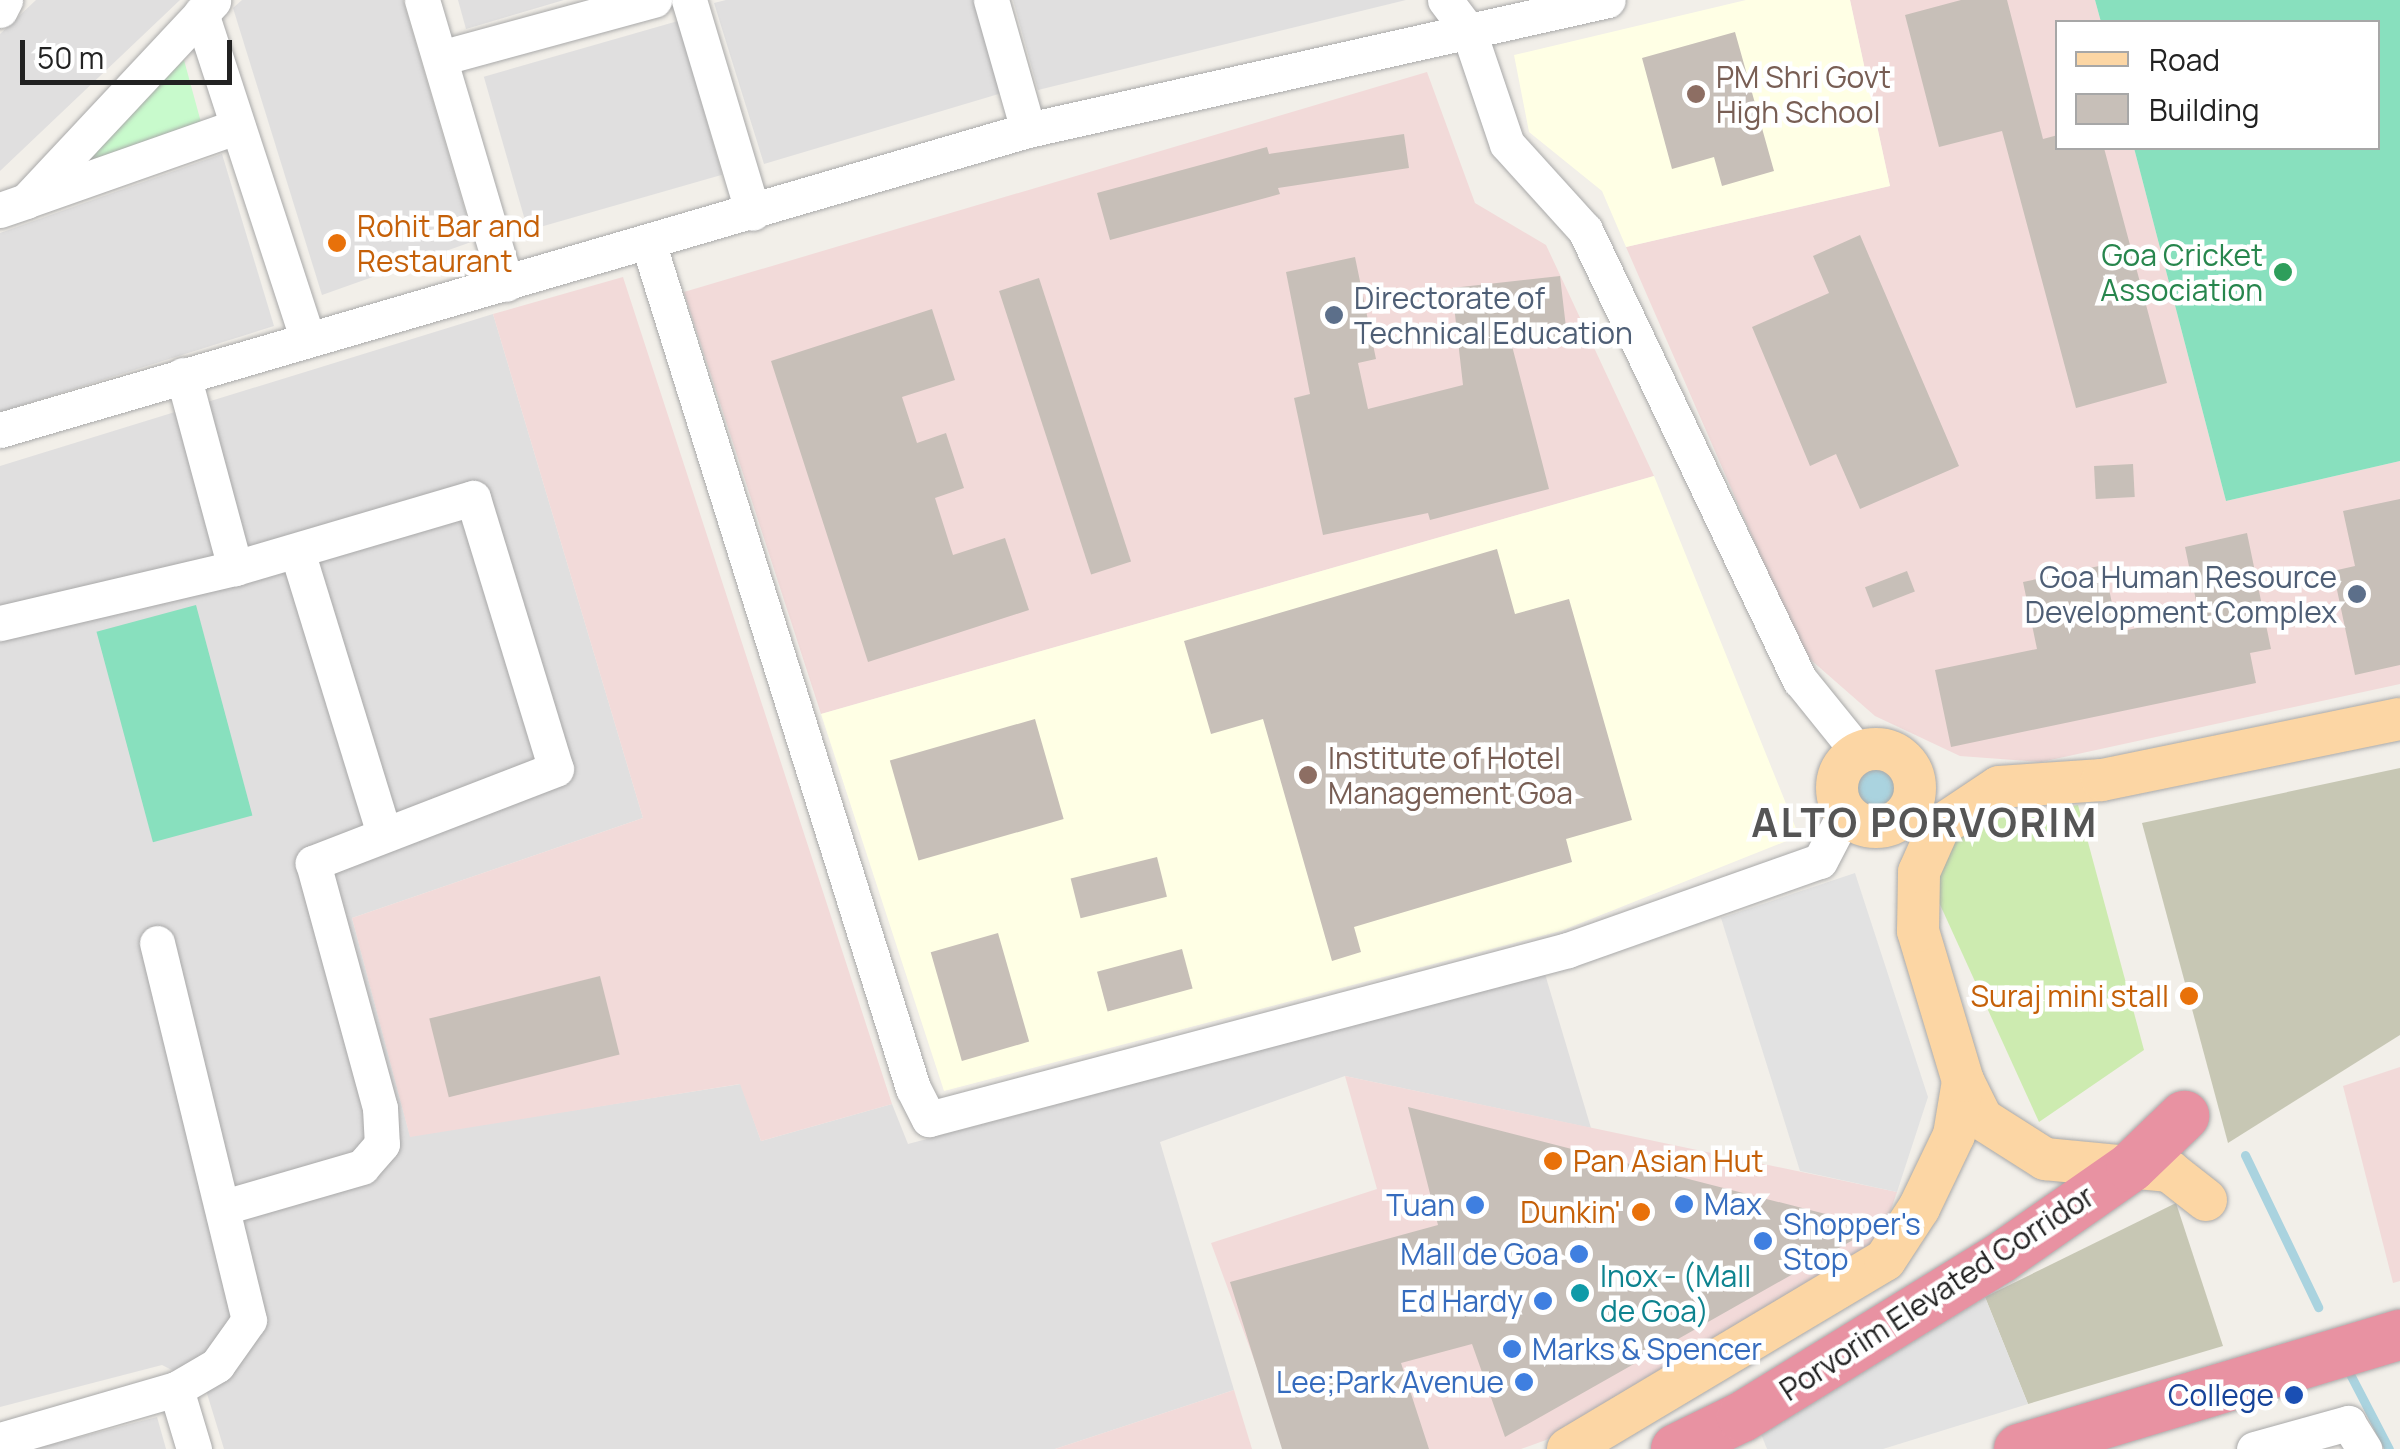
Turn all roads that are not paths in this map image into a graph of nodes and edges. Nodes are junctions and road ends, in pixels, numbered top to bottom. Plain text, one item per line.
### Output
1 (4, 0) edge
2 (422, 0) edge
3 (654, 0) edge
4 (689, 0) edge
5 (991, 0) edge
6 (1445, 0) edge
7 (1608, 0) edge
8 (208, 6) edge
9 (0, 10) edge
10 (1470, 16) edge
11 (440, 58) junction
12 (238, 126) junction
13 (1028, 130) junction
14 (13, 206) edge
15 (753, 213) junction
16 (648, 242) junction
17 (506, 284) junction
18 (307, 338) junction
19 (182, 375) junction
20 (0, 430) edge
21 (297, 551) junction
22 (235, 568) junction
23 (0, 623) edge
24 (2400, 720) edge
25 (1858, 752) junction
26 (1913, 775) junction
27 (2000, 787) junction
28 (1845, 813) junction
29 (1886, 826) junction
30 (384, 834) junction
31 (1918, 931) junction
32 (157, 943) dead end
33 (1963, 1081) junction
34 (2184, 1116) dead end
35 (2130, 1168) junction
36 (2206, 1200) dead end
37 (224, 1207) junction
38 (2400, 1335) edge
39 (176, 1389) junction
40 (0, 1440) edge
41 (194, 1449) edge
42 (1568, 1449) edge
43 (1676, 1449) edge
44 (2019, 1449) edge
45 (2254, 1449) edge
46 (2364, 1449) edge

1 - 9 street
2 - 11 street
3 - 11 street
4 - 15 street
5 - 13 street
6 - 10 street
7 - 10 street
8 - 12 street
8 - 14 street
10 - 13 street
10 - 25 street
11 - 17 street
12 - 14 street
12 - 18 street
13 - 15 street
15 - 16 street
16 - 17 street
16 - 28 street
17 - 18 street
18 - 19 street
19 - 20 street
19 - 22 street
21 - 22 street
21 - 30 street
21 - 30 street
22 - 23 street
24 - 27 main road
25 - 26 main road
25 - 28 main road
26 - 27 main road
26 - 29 main road
27 - 31 main road
28 - 29 main road
29 - 31 main road
30 - 37 street
31 - 33 main road
32 - 37 street
33 - 35 main road
33 - 42 main road
34 - 35 highway, Porvorim Elevated Corridor
35 - 36 main road
35 - 43 highway, Porvorim Elevated Corridor
37 - 39 street
38 - 44 highway
39 - 40 street
39 - 41 street
45 - 46 street

